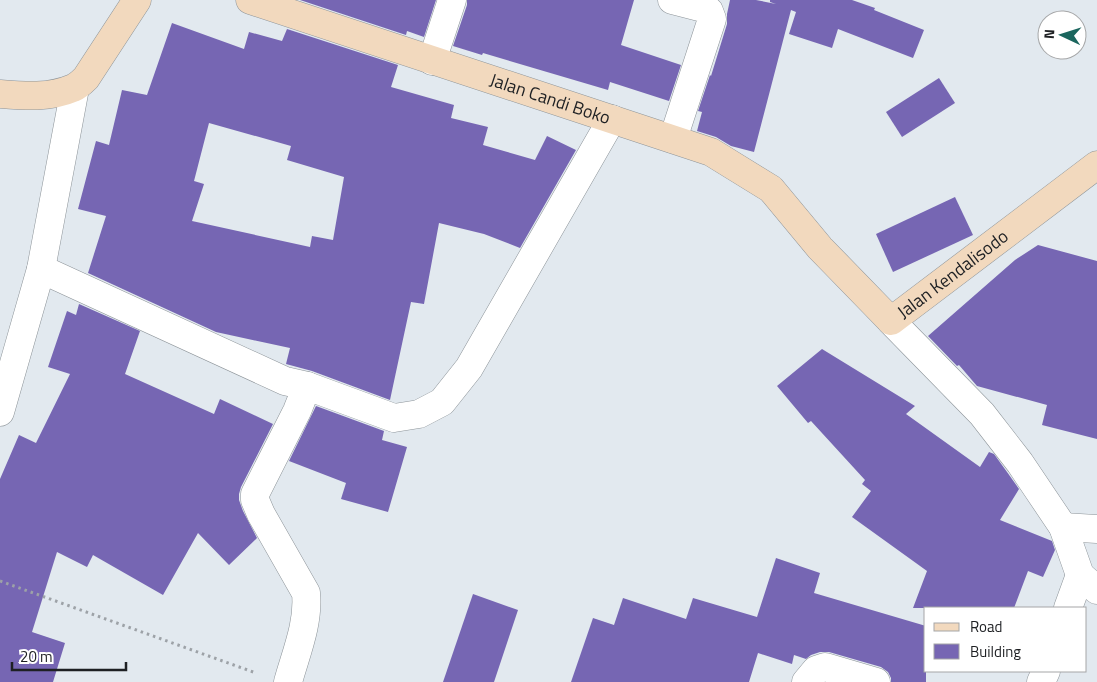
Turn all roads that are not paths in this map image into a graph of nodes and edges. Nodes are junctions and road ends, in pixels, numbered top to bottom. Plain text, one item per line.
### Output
1 (137, 0) edge
2 (250, 0) edge
3 (452, 0) edge
4 (672, 0) edge
5 (432, 61) junction
6 (75, 88) junction
7 (0, 94) edge
8 (612, 119) junction
9 (673, 140) junction
10 (1097, 165) edge
11 (820, 248) joint
12 (41, 269) junction
13 (891, 321) junction
14 (307, 386) junction
15 (0, 412) edge
16 (1063, 526) junction
17 (1097, 529) edge
18 (1089, 582) edge
19 (1069, 607) edge
20 (276, 679) edge
21 (806, 682) edge
22 (876, 682) edge

1 - 6 street
2 - 5 street, Jalan Candi Boko
3 - 5 street
4 - 9 street
5 - 8 street, Jalan Candi Boko
6 - 7 street
6 - 12 street
8 - 9 street, Jalan Candi Boko
8 - 14 street
9 - 11 street, Jalan Candi Boko
10 - 13 street, Jalan Kendalisodo
11 - 13 street, Jalan Kendalisodo
12 - 14 street
12 - 15 street
13 - 16 street
14 - 20 street
16 - 17 street
16 - 18 street
18 - 19 street
21 - 22 street

